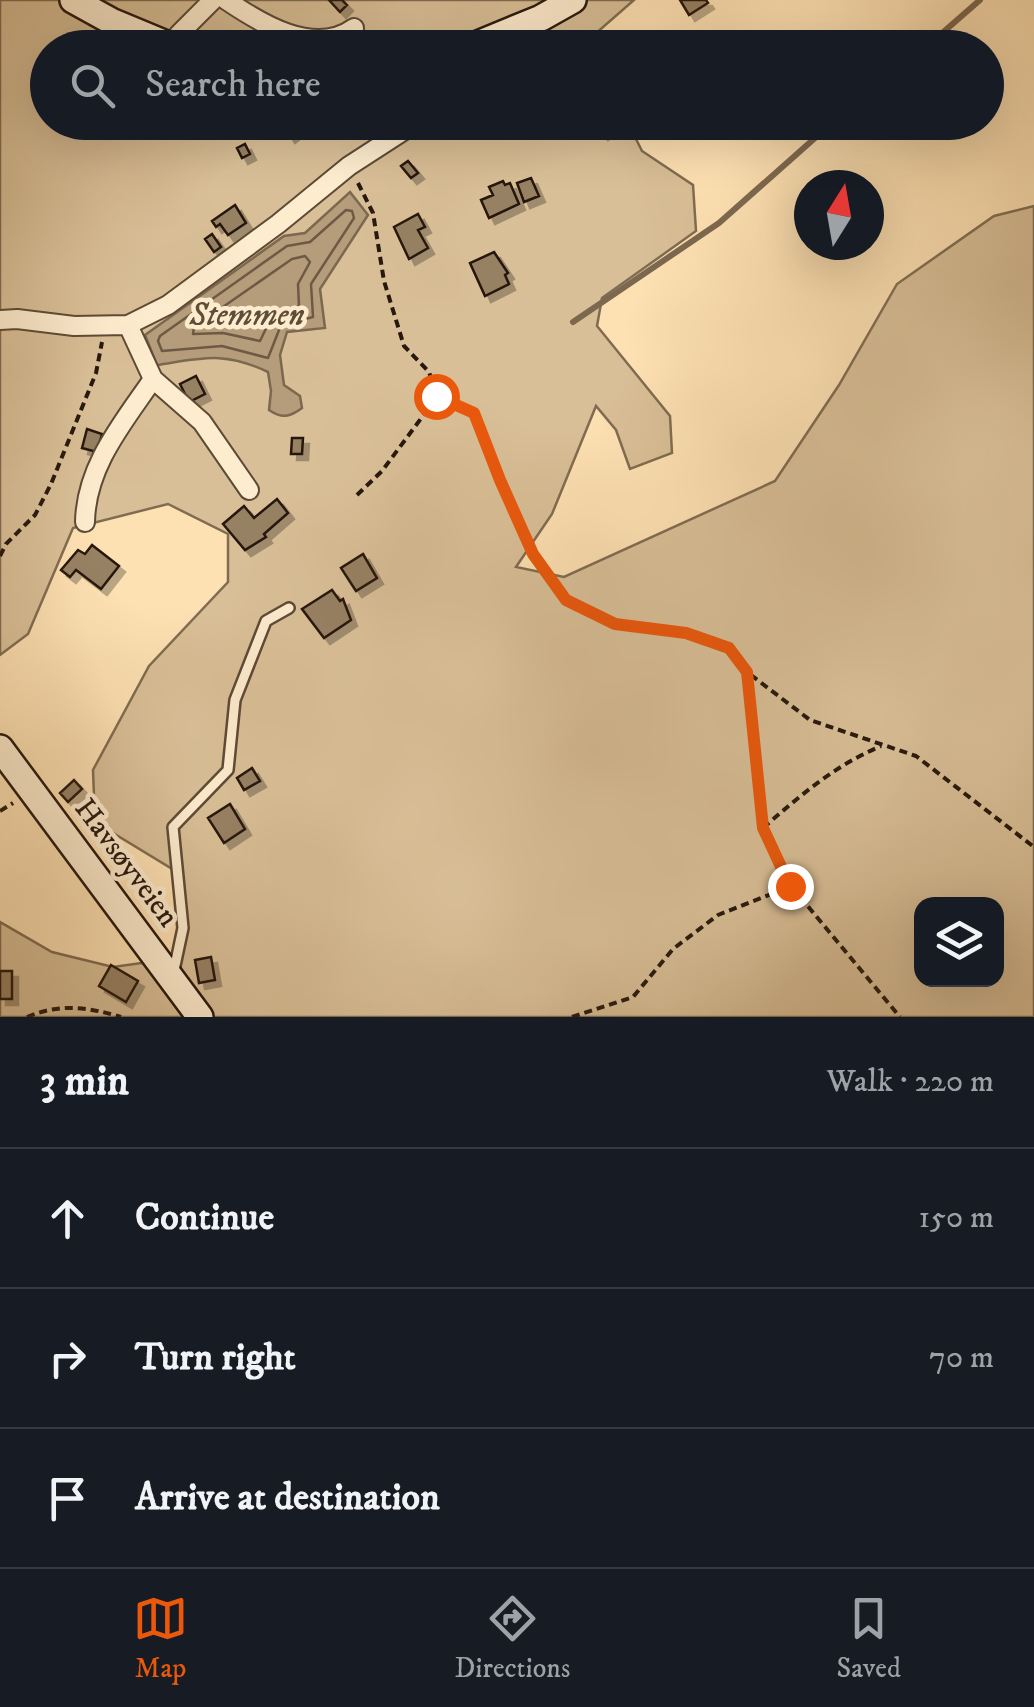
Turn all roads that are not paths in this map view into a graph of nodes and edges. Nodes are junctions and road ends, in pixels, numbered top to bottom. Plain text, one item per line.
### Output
1 (73, 0) edge
2 (213, 0) edge
3 (226, 0) edge
4 (573, 0) edge
5 (354, 28) dead end
6 (133, 30) edge
7 (184, 30) edge
8 (279, 30) edge
9 (350, 30) edge
10 (512, 30) edge
11 (389, 140) edge
12 (0, 320) edge
13 (128, 325) junction
14 (153, 379) junction
15 (249, 490) dead end
16 (86, 522) dead end
17 (289, 608) dead end
18 (0, 748) edge
19 (172, 982) junction
20 (200, 1017) edge

1 - 6 main road
2 - 7 street
3 - 8 street
4 - 10 main road
5 - 9 street
11 - 13 street
12 - 13 street
13 - 14 street
14 - 15 street
14 - 16 street
17 - 19 lane
18 - 19 main road, Havsøyveien
19 - 20 main road, Havsøyveien

